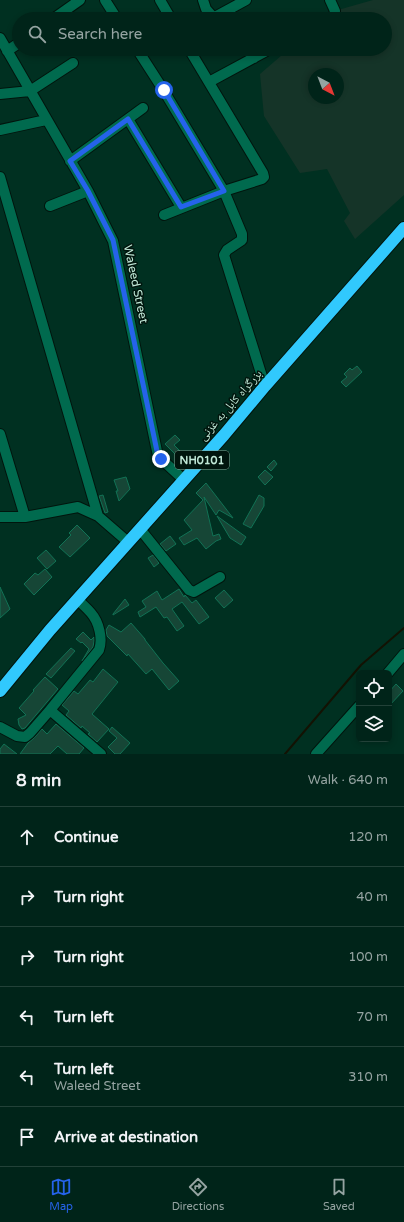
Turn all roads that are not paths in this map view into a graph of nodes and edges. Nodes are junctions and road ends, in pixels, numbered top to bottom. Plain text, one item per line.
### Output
1 (80, 0) edge
2 (105, 0) edge
3 (160, 0) edge
4 (203, 0) edge
5 (246, 0) edge
6 (330, 0) edge
7 (63, 12) edge
8 (113, 12) edge
9 (167, 12) edge
10 (209, 12) edge
11 (225, 12) edge
12 (335, 12) edge
13 (0, 38) edge
14 (12, 48) edge
15 (7, 51) junction
16 (142, 56) edge
17 (193, 56) edge
18 (258, 56) edge
19 (254, 58) joint
20 (73, 63) dead end
21 (209, 82) junction
22 (30, 91) junction
23 (0, 94) edge
24 (143, 108) dead end
25 (128, 119) junction
26 (46, 120) junction
27 (0, 130) edge
28 (70, 161) junction
29 (0, 177) edge
30 (88, 191) junction
31 (224, 191) junction
32 (50, 206) dead end
33 (181, 207) junction
34 (164, 215) dead end
35 (404, 228) edge
36 (265, 386) junction
37 (0, 434) edge
38 (184, 480) junction
39 (98, 516) junction
40 (0, 517) edge
41 (25, 517) junction
42 (140, 528) junction
43 (128, 542) junction
44 (220, 577) dead end
45 (77, 599) junction
46 (404, 654) edge
47 (391, 670) edge
48 (0, 691) edge
49 (356, 709) edge
50 (50, 710) junction
51 (0, 727) edge
52 (101, 754) edge
53 (316, 754) edge

1 - 7 street
2 - 8 street
3 - 9 street
4 - 10 street
5 - 11 street
6 - 12 street
13 - 15 street, Waleed Street
14 - 15 street
15 - 22 street, Waleed Street
16 - 31 street
17 - 21 street
18 - 19 street
19 - 21 street
20 - 22 street
21 - 31 street
22 - 23 street
22 - 26 street, Waleed Street
24 - 25 street
25 - 28 street
25 - 33 street
26 - 27 street
26 - 28 street, Waleed Street
28 - 30 street, Waleed Street
29 - 39 street
30 - 32 street
30 - 38 street, Waleed Street
31 - 33 street
31 - 36 street
33 - 34 street
35 - 36 highway, بزرگراه کابل به غزنی / NH0101
36 - 38 highway, بزرگراه کابل به غزنی / NH0101
37 - 41 street
38 - 42 highway, بزرگراه کابل به غزنی / NH0101
39 - 41 street
39 - 43 street
40 - 41 street
42 - 43 highway, بزرگراه کابل به غزنی / NH0101
42 - 44 street
43 - 45 highway, بزرگراه کابل به غزنی / NH0101
45 - 48 highway, بزرگراه کابل به غزنی / NH0101
45 - 50 street
46 - 47 street
49 - 53 street
50 - 51 street
50 - 52 street

